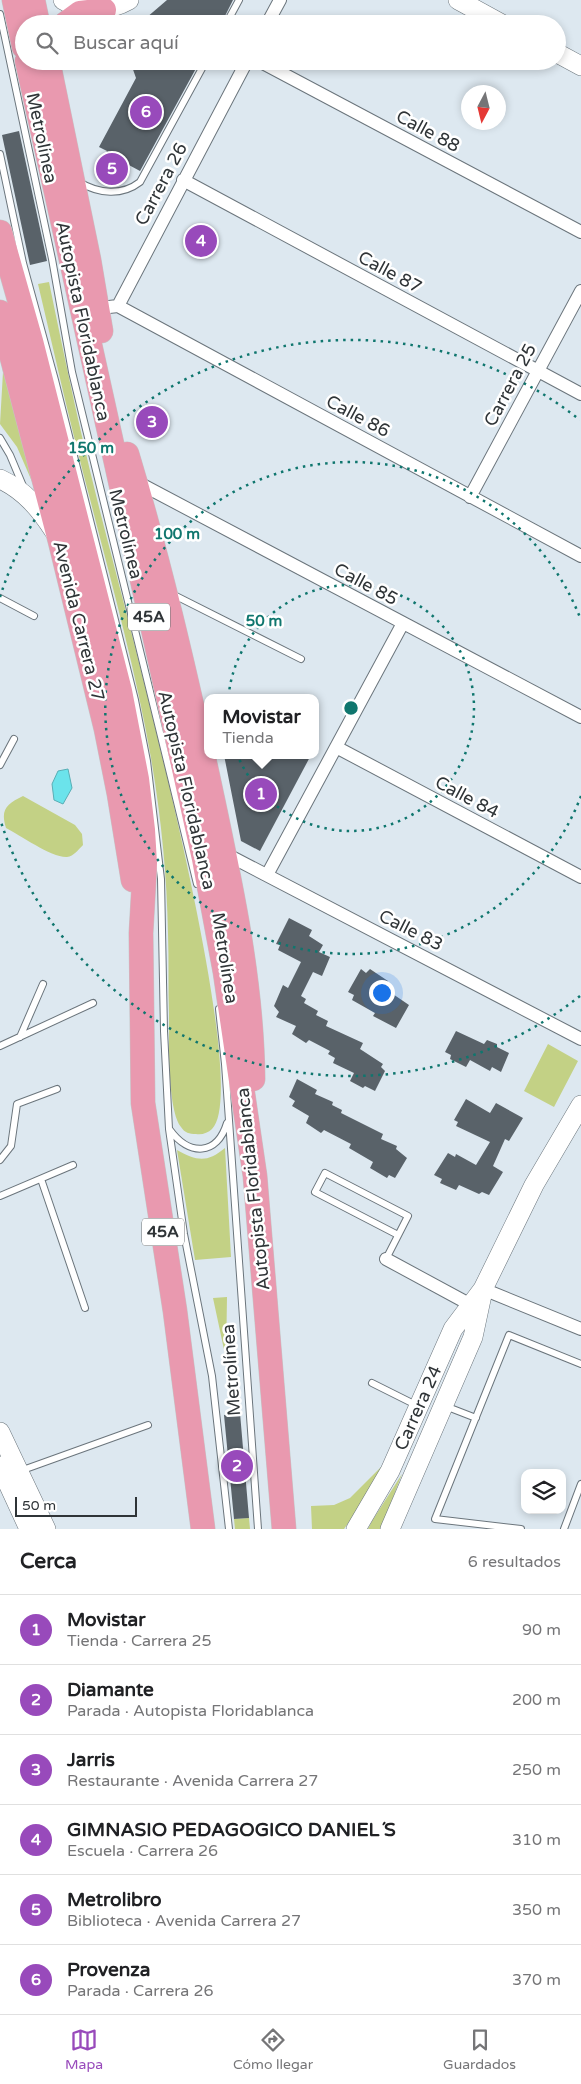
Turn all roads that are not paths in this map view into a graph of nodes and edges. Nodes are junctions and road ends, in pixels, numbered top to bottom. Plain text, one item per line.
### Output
1 (14, 0) edge
2 (33, 0) edge
3 (63, 0) edge
4 (129, 0) edge
5 (239, 0) edge
6 (280, 0) edge
7 (458, 0) edge
8 (104, 10) junction
9 (0, 14) edge
10 (17, 15) edge
11 (36, 15) edge
12 (77, 15) edge
13 (231, 15) edge
14 (272, 15) edge
15 (486, 15) edge
16 (566, 58) edge
17 (581, 66) edge
18 (29, 70) edge
19 (51, 70) edge
20 (201, 70) edge
21 (242, 70) edge
22 (276, 70) edge
23 (0, 154) edge
24 (73, 177) junction
25 (183, 180) junction
26 (0, 232) edge
27 (581, 232) edge
28 (581, 290) edge
29 (107, 307) junction
30 (0, 312) edge
31 (538, 371) junction
32 (581, 394) edge
33 (0, 438) edge
34 (0, 479) edge
35 (135, 482) junction
36 (470, 497) junction
37 (33, 502) junction
38 (60, 540) junction
39 (581, 556) edge
40 (164, 590) junction
41 (0, 598) edge
42 (34, 616) dead end
43 (402, 623) junction
44 (301, 659) dead end
45 (581, 717) edge
46 (14, 739) dead end
47 (336, 747) junction
48 (0, 765) edge
49 (224, 853) junction
50 (267, 875) junction
51 (581, 877) edge
52 (199, 894) dead end
53 (141, 933) junction
54 (42, 984) dead end
55 (218, 1002) dead end
56 (93, 1004) dead end
57 (20, 1037) junction
58 (581, 1039) edge
59 (0, 1046) edge
60 (57, 1089) dead end
61 (581, 1105) edge
62 (228, 1120) junction
63 (169, 1129) junction
64 (0, 1160) edge
65 (73, 1166) dead end
66 (255, 1176) junction
67 (41, 1179) junction
68 (0, 1196) edge
69 (398, 1235) junction
70 (386, 1259) joint
71 (483, 1289) junction
72 (471, 1305) junction
73 (85, 1308) dead end
74 (581, 1329) edge
75 (581, 1364) edge
76 (372, 1383) dead end
77 (444, 1405) junction
78 (419, 1407) junction
79 (476, 1418) junction
80 (148, 1425) dead end
81 (1, 1435) edge
82 (0, 1466) edge
83 (20, 1471) junction
84 (581, 1484) edge
85 (29, 1529) edge
86 (46, 1529) edge
87 (203, 1529) edge
88 (229, 1529) edge
89 (258, 1529) edge
90 (284, 1529) edge
91 (356, 1529) edge
92 (390, 1529) edge
93 (521, 1529) edge
94 (564, 1529) edge

1 - 10 highway
2 - 11 highway
3 - 8 street
4 - 8 street
5 - 13 lane
6 - 14 street
7 - 15 street
8 - 12 highway
9 - 52 lane, Metrolínea
16 - 17 street
18 - 66 highway, Autopista Floridablanca / 45A
19 - 24 highway, 45A
20 - 24 lane
21 - 25 street, Carrera 26
22 - 27 street, Calle 88
23 - 63 lane, Metrolínea
24 - 29 highway, 45A
25 - 29 street, Carrera 26
25 - 31 street, Calle 87
26 - 53 highway, 45A
28 - 31 street, Carrera 25
29 - 35 highway, 45A
29 - 36 street, Calle 86
30 - 38 highway, Avenida Carrera 27 / 45A
31 - 32 street, Calle 87
31 - 36 street, Carrera 25
33 - 37 lane
34 - 37 street
35 - 40 highway, 45A
35 - 43 street, Calle 85
36 - 39 street, Calle 86
37 - 38 street
38 - 53 highway, Avenida Carrera 27 / 45A
40 - 44 lane
40 - 49 highway, 45A
41 - 42 lane
43 - 45 street, Calle 85
43 - 47 street
46 - 48 lane
47 - 50 street
47 - 51 street, Calle 84
49 - 50 street, Calle 83
49 - 66 highway, 45A
50 - 58 street, Calle 83
53 - 87 highway, 45A
54 - 57 lane
55 - 62 lane, Metrolínea
56 - 57 lane
57 - 59 lane
60 - 64 lane
61 - 71 street, Carrera 24
62 - 63 lane
62 - 89 lane, Metrolínea
63 - 88 lane, Metrolínea
65 - 67 lane
66 - 90 highway, Autopista Floridablanca / 45A
67 - 68 lane
67 - 73 lane
69 - 69 lane
69 - 70 lane
70 - 72 street
71 - 72 street, Carrera 24
71 - 74 street
71 - 77 street, Carrera 24
72 - 78 street, Carrera 24
75 - 79 lane
76 - 78 lane
77 - 79 lane
77 - 92 street, Carrera 24
78 - 91 street, Carrera 24
79 - 93 lane
80 - 83 lane
81 - 83 street
82 - 85 street
83 - 86 street
84 - 94 lane

